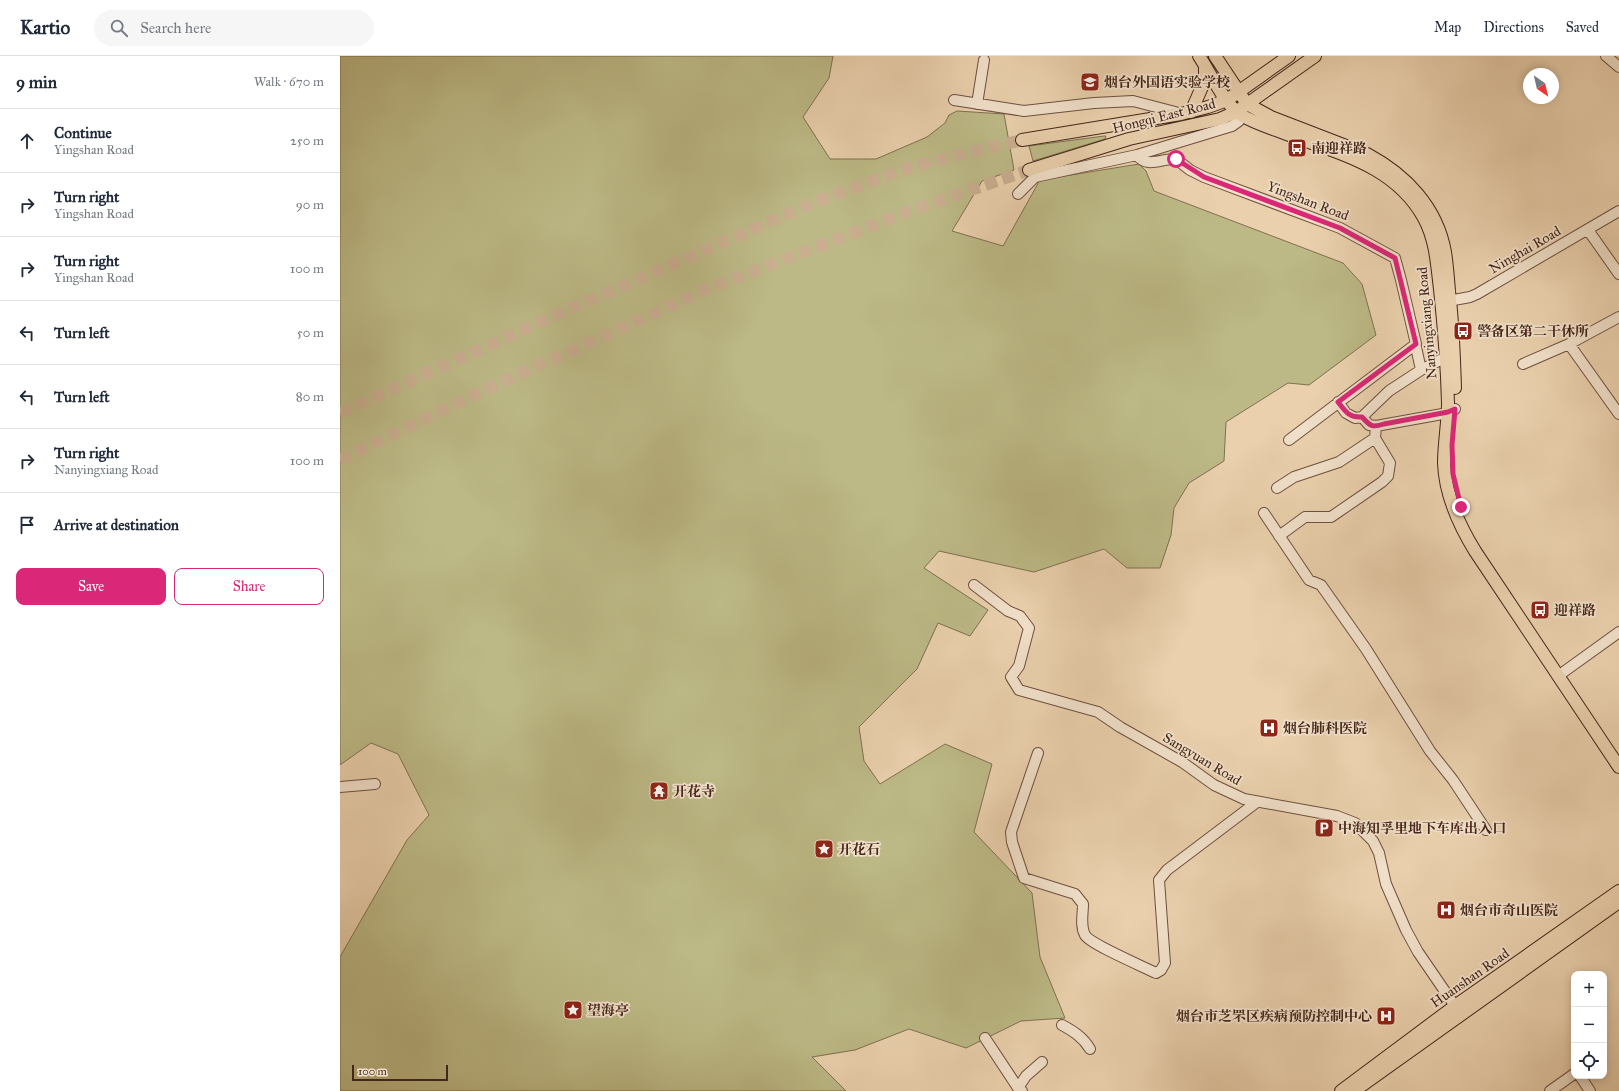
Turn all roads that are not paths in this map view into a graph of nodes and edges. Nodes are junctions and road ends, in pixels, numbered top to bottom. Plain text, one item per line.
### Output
1 (1215, 56) edge
2 (1289, 56) edge
3 (1315, 56) edge
4 (1606, 56) edge
5 (984, 60) dead end
6 (1202, 61) edge
7 (1619, 68) edge
8 (1238, 92) junction
9 (954, 100) dead end
10 (1227, 100) junction
11 (977, 104) junction
12 (1247, 104) junction
13 (1236, 112) junction
14 (1186, 113) junction
15 (1022, 140) tunnel mouth
16 (1136, 155) junction
17 (1029, 170) tunnel mouth
18 (1018, 194) dead end
19 (1619, 211) edge
20 (1588, 230) junction
21 (1619, 274) edge
22 (1446, 301) junction
23 (1619, 317) edge
24 (1569, 344) junction
25 (1416, 347) dead end
26 (1446, 357) junction
27 (1523, 364) dead end
28 (1421, 370) junction
29 (1338, 402) junction
30 (1451, 411) junction
31 (1619, 414) edge
32 (1362, 417) junction
33 (1376, 426) junction
34 (1375, 438) junction
35 (1289, 440) dead end
36 (1278, 488) dead end
37 (1264, 513) dead end
38 (1279, 536) junction
39 (974, 585) dead end
40 (1619, 632) edge
41 (1561, 674) junction
42 (1619, 752) edge
43 (1038, 753) dead end
44 (1619, 767) edge
45 (376, 784) dead end
46 (340, 787) edge
47 (1257, 802) junction
48 (1486, 830) dead end
49 (1619, 892) edge
50 (1619, 902) edge
51 (1456, 1006) junction
52 (1062, 1025) dead end
53 (985, 1038) dead end
54 (1090, 1049) dead end
55 (1042, 1062) dead end
56 (1571, 1076) edge
57 (1582, 1079) edge
58 (1020, 1090) edge
59 (1341, 1091) edge
60 (1354, 1091) edge
61 (1550, 1091) edge
62 (1590, 1091) edge

1 - 8 main road
2 - 8 main road
3 - 12 main road, Hongqi East Road
4 - 7 street
5 - 11 street
6 - 10 main road
6 - 14 main road
8 - 10 main road, Hongqi East Road
8 - 12 main road
9 - 11 street
10 - 13 main road
10 - 14 main road, Hongqi East Road
11 - 14 street
12 - 13 main road, Hongqi East Road
12 - 22 main road, Nanyingxiang Road
13 - 16 street
13 - 17 main road, Hongqi East Road
13 - 22 main road, Nanyingxiang Road
14 - 15 main road, Hongqi East Road
16 - 18 street
16 - 29 street, Yingshan Road
19 - 20 street, Ninghai Road
20 - 21 street
20 - 22 street, Ninghai Road
22 - 26 main road, Nanyingxiang Road
22 - 30 main road, Nanyingxiang Road
23 - 24 street
24 - 27 street
24 - 31 street
25 - 28 street
26 - 28 street
26 - 30 main road, Nanyingxiang Road
28 - 32 street
29 - 32 street
29 - 35 street, Yingshan Road
30 - 33 street
30 - 41 main road, Nanyingxiang Road
32 - 33 street
33 - 34 street
34 - 36 street
34 - 38 street
37 - 38 street
38 - 48 street
39 - 47 street, Sangyuan Road
40 - 41 street
41 - 42 main road, Nanyingxiang Road
41 - 44 main road, Nanyingxiang Road
43 - 47 street
45 - 46 street
47 - 51 street, Sangyuan Road
49 - 51 main road, Huanshan Road
50 - 60 main road, Huanshan Road
51 - 59 main road, Huanshan Road
52 - 54 street
53 - 58 street
55 - 58 street
56 - 61 street
57 - 62 street

